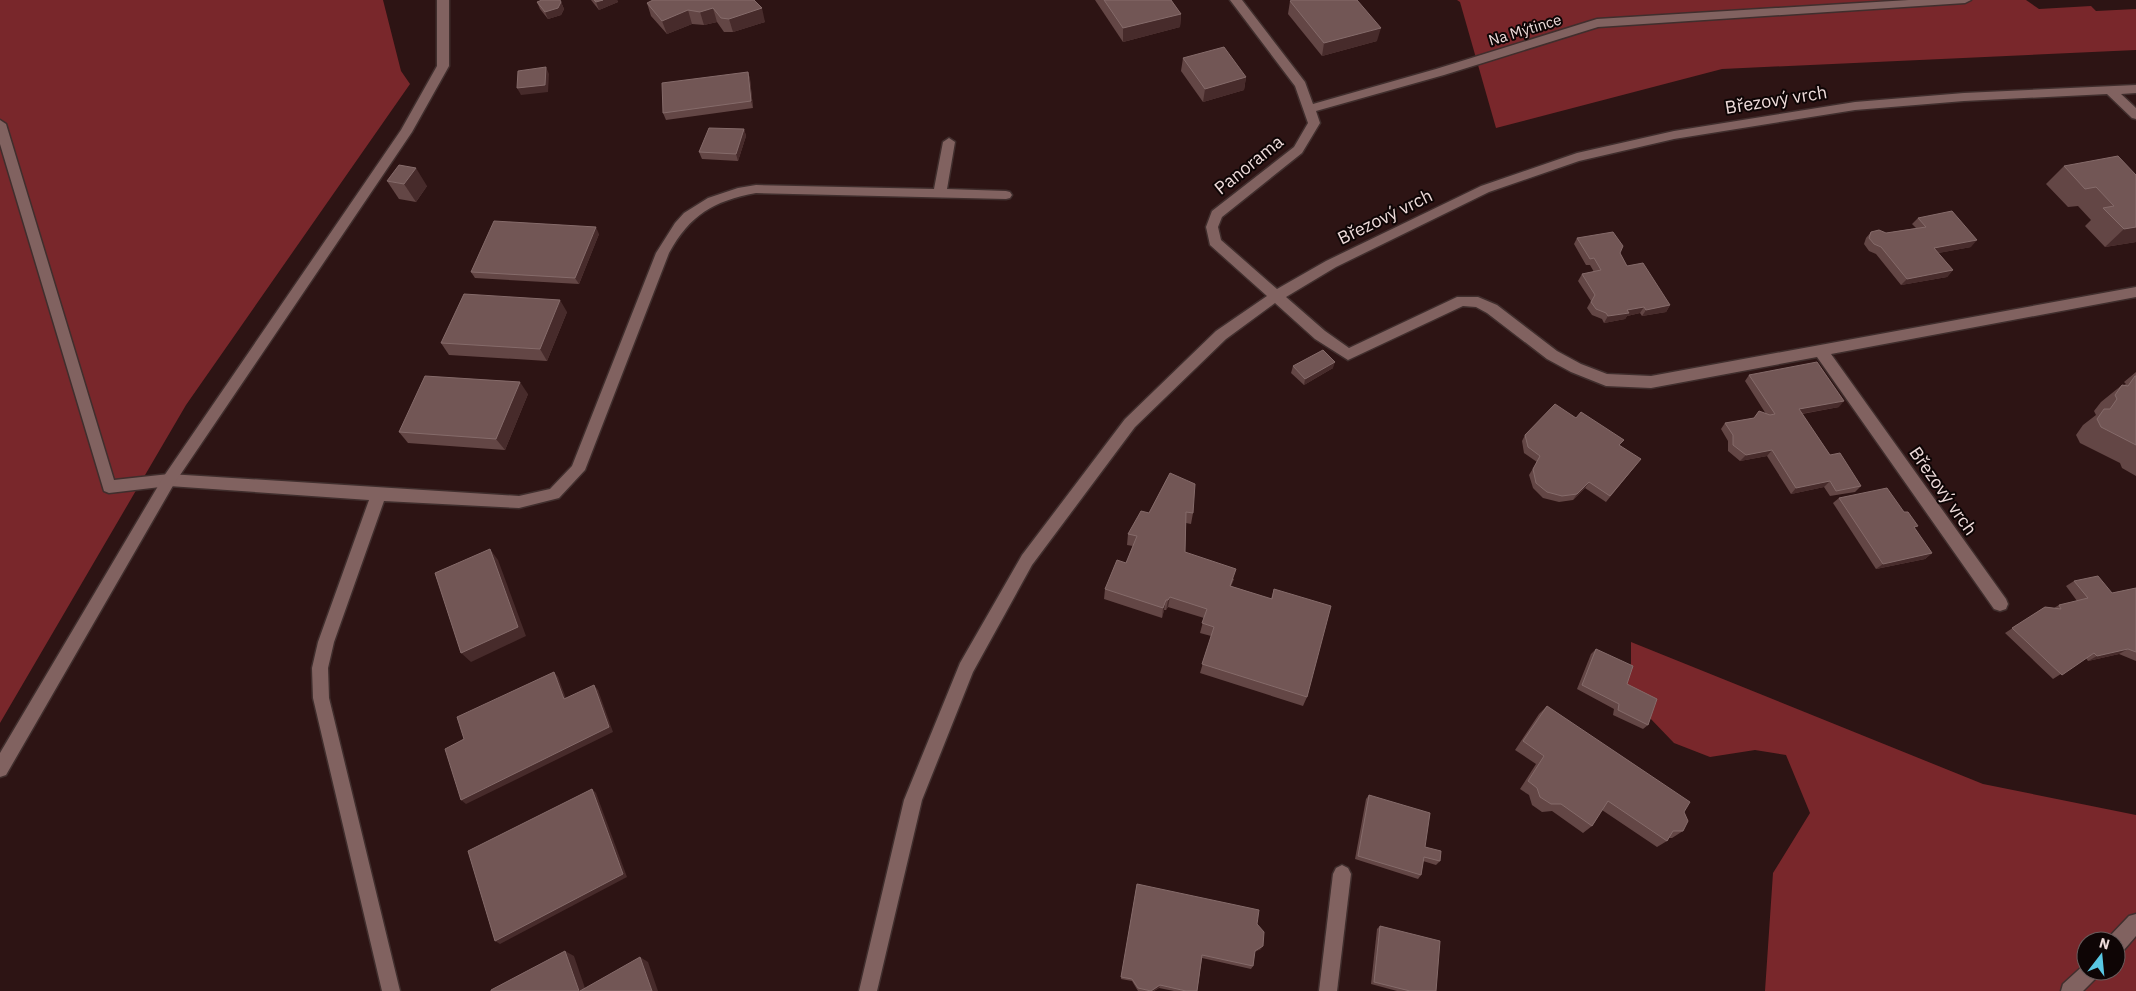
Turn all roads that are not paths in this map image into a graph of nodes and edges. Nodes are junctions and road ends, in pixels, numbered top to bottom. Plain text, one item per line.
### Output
1 (443, 0) edge
2 (1236, 0) edge
3 (1966, 0) edge
4 (2109, 89) junction
5 (2136, 89) edge
6 (1310, 109) junction
7 (2136, 115) edge
8 (0, 124) edge
9 (949, 142) dead end
10 (940, 193) junction
11 (1006, 195) dead end
12 (2136, 292) edge
13 (1276, 296) junction
14 (1820, 350) junction
15 (169, 480) junction
16 (379, 494) junction
17 (2000, 604) dead end
18 (0, 769) edge
19 (1342, 874) dead end
20 (2136, 923) edge
21 (2126, 934) edge
22 (2080, 981) edge
23 (391, 991) edge
24 (868, 991) edge
25 (1328, 991) edge
26 (2070, 991) edge

1 - 15 street
2 - 6 street, Panorama
3 - 6 street, Na Mýtince
4 - 5 street, Březový vrch
4 - 7 street
4 - 13 street, Březový vrch
6 - 13 street, Panorama
8 - 15 street
9 - 10 street
10 - 11 street
10 - 16 street
12 - 14 street
13 - 14 street
13 - 24 street, Březový vrch
14 - 17 street, Březový vrch
15 - 16 street
15 - 18 street
16 - 23 street
19 - 25 street
20 - 21 street
22 - 26 street

